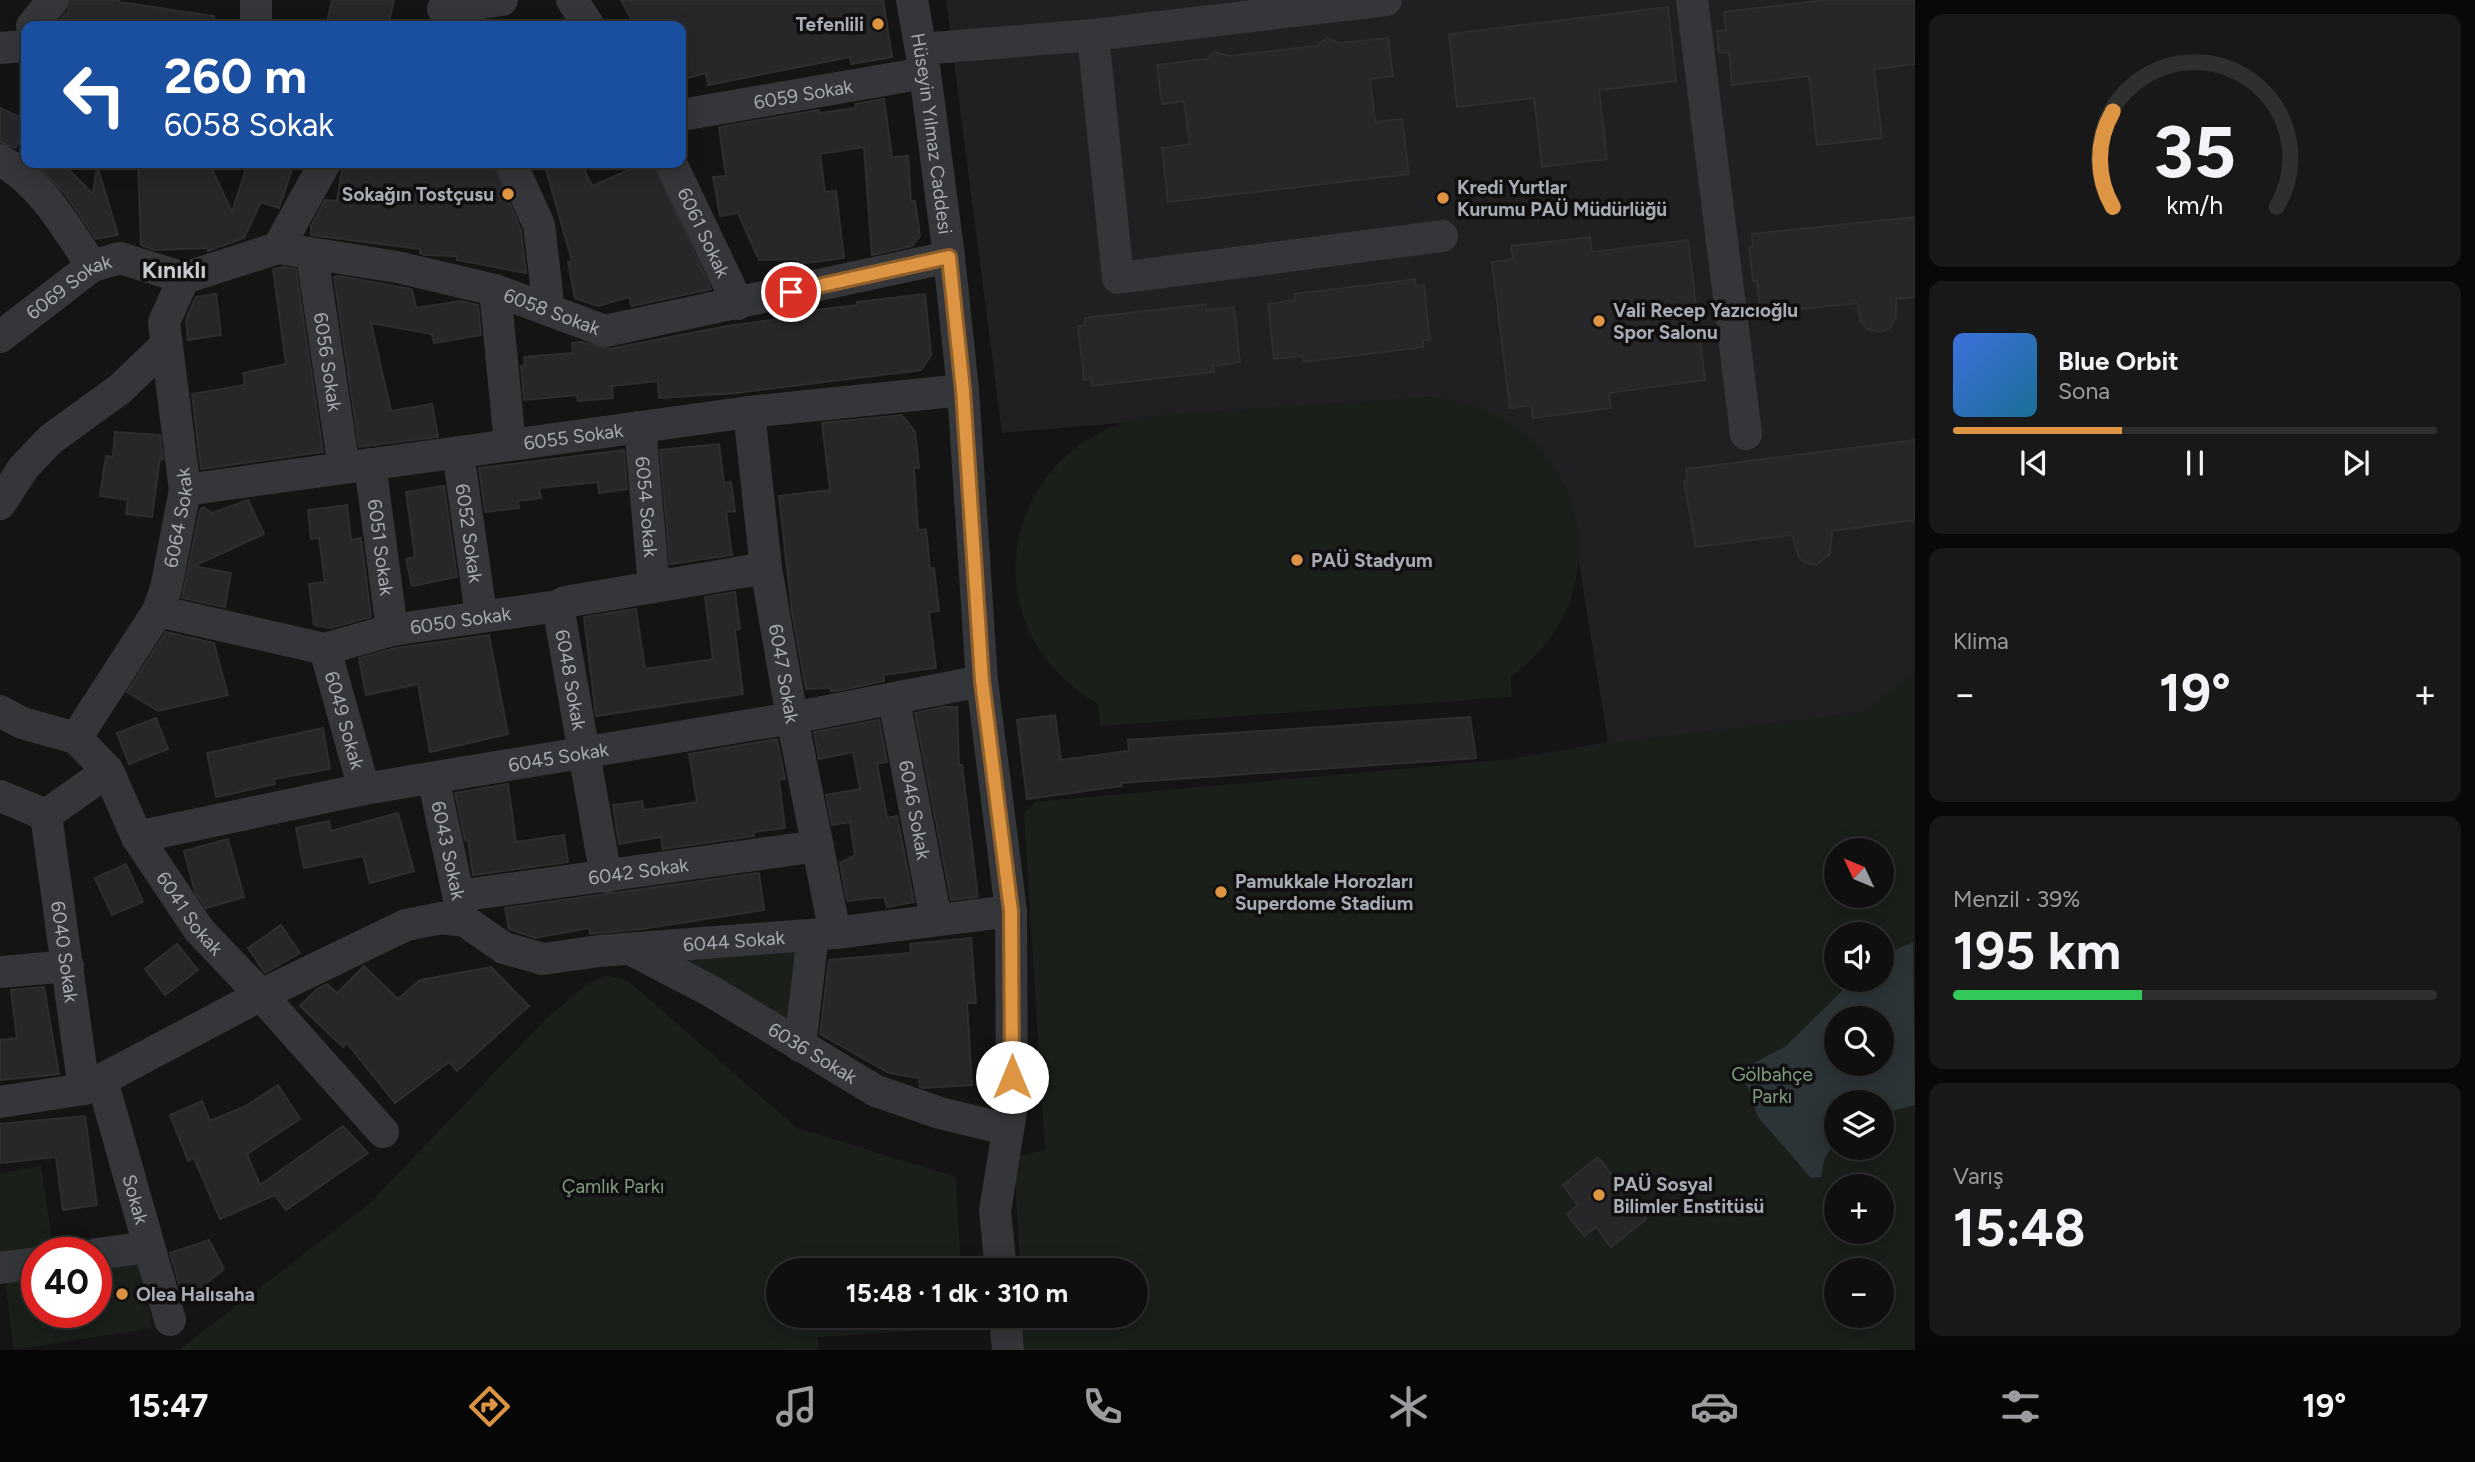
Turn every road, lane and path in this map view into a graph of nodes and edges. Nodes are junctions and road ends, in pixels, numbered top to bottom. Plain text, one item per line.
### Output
1 (54, 0) edge
2 (256, 0) edge
3 (502, 0) edge
4 (572, 0) edge
5 (912, 0) edge
6 (1386, 0) edge
7 (1692, 0) edge
8 (442, 15) edge
9 (36, 21) edge
10 (256, 21) edge
11 (586, 21) edge
12 (1093, 35) junction
13 (923, 61) junction
14 (686, 114) edge
15 (0, 160) edge
16 (322, 168) edge
17 (513, 168) edge
18 (673, 168) edge
19 (1442, 236) dead end
20 (278, 248) junction
21 (312, 255) junction
22 (949, 257) junction
23 (92, 266) junction
24 (184, 278) junction
25 (495, 290) junction
26 (738, 304) junction
27 (548, 310) junction
28 (0, 337) edge
29 (167, 344) junction
30 (963, 390) junction
31 (749, 412) junction
32 (640, 427) junction
33 (1746, 434) dead end
34 (510, 444) junction
35 (458, 452) junction
36 (357, 466) junction
37 (185, 489) junction
38 (0, 504) edge
39 (766, 568) junction
40 (654, 587) junction
41 (558, 606) junction
42 (158, 611) junction
43 (481, 615) junction
44 (392, 630) junction
45 (325, 649) junction
46 (982, 681) junction
47 (894, 700) junction
48 (0, 711) edge
49 (792, 718) junction
50 (76, 738) junction
51 (582, 753) junction
52 (108, 771) junction
53 (433, 778) junction
54 (364, 789) junction
55 (0, 796) edge
56 (47, 815) junction
57 (137, 836) junction
58 (818, 846) junction
59 (606, 877) junction
60 (461, 909) junction
61 (1011, 911) junction
62 (936, 920) junction
63 (824, 934) junction
64 (632, 950) junction
65 (68, 966) junction
66 (0, 972) edge
67 (261, 995) junction
68 (800, 1046) junction
69 (93, 1085) junction
70 (0, 1102) edge
71 (1006, 1129) junction
72 (383, 1132) dead end
73 (149, 1247) junction
74 (112, 1252) edge
75 (1000, 1258) edge
76 (21, 1265) edge
77 (0, 1268) edge
78 (170, 1320) dead end
79 (1006, 1328) edge
80 (1008, 1350) edge

1 - 9 street
2 - 10 street
3 - 8 street
4 - 11 street
5 - 13 street, Hüseyin Yılmaz Caddesi
6 - 12 street, 6059 Sokak
7 - 33 street
12 - 13 street, 6059 Sokak
12 - 19 street
13 - 14 street, 6059 Sokak
13 - 22 street, Hüseyin Yılmaz Caddesi
15 - 23 street
16 - 20 street
17 - 27 street
18 - 26 street, 6061 Sokak
20 - 21 street, 6058 Sokak
20 - 24 street
21 - 25 street, 6058 Sokak
21 - 36 street, 6056 Sokak
22 - 26 street, 6058 Sokak
22 - 30 street, Hüseyin Yılmaz Caddesi
23 - 24 street, 6069 Sokak
23 - 28 street, 6069 Sokak
24 - 29 street, 6064 Sokak
25 - 27 street, 6058 Sokak
25 - 34 street
26 - 27 street, 6058 Sokak
29 - 37 street, 6064 Sokak
29 - 38 street
30 - 31 street, 6055 Sokak
30 - 46 street, Hüseyin Yılmaz Caddesi
31 - 32 street, 6055 Sokak
31 - 39 street, 6047 Sokak
32 - 34 street, 6055 Sokak
32 - 40 street, 6054 Sokak
34 - 35 street, 6055 Sokak
35 - 36 street, 6055 Sokak
35 - 43 street, 6052 Sokak
36 - 37 street, 6055 Sokak
36 - 44 street, 6051 Sokak
37 - 42 street, 6064 Sokak
39 - 40 street, 6050 Sokak
39 - 49 street, 6047 Sokak
40 - 41 street, 6050 Sokak
41 - 43 street, 6050 Sokak
41 - 51 street, 6048 Sokak
42 - 45 street, 6050 Sokak
42 - 50 street, 6064 Sokak
43 - 44 street, 6050 Sokak
44 - 45 street, 6050 Sokak
45 - 54 street, 6049 Sokak
46 - 47 street, 6045 Sokak
46 - 61 street, Hüseyin Yılmaz Caddesi
47 - 49 street, 6045 Sokak
47 - 62 street, 6046 Sokak
48 - 50 street
49 - 51 street, 6045 Sokak
49 - 58 street, 6047 Sokak
50 - 52 street, 6041 Sokak
51 - 53 street, 6045 Sokak
51 - 59 street, 6048 Sokak
52 - 56 street
52 - 57 street, 6041 Sokak
53 - 54 street, 6045 Sokak
53 - 60 street, 6043 Sokak
54 - 57 street, 6045 Sokak
55 - 56 street
56 - 65 street, 6040 Sokak
57 - 67 street, 6041 Sokak
58 - 59 street, 6042 Sokak
58 - 63 street, 6047 Sokak
59 - 60 street, 6042 Sokak
60 - 64 street, 6044 Sokak
60 - 67 street, 6042 Sokak
61 - 62 street, 6044 Sokak
61 - 71 street, Hüseyin Yılmaz Caddesi
62 - 63 street, 6044 Sokak
63 - 64 street, 6044 Sokak
63 - 68 street, 6047 Sokak
64 - 68 street, 6036 Sokak
65 - 66 street
65 - 69 street, 6040 Sokak
67 - 69 street, 6042 Sokak
67 - 72 street, 6041 Sokak
68 - 71 street, 6036 Sokak
69 - 70 street, 6042 Sokak
69 - 73 street, Sokak
71 - 75 street, Hüseyin Yılmaz Caddesi
73 - 74 street
73 - 78 street, Sokak
76 - 77 street
79 - 80 street

